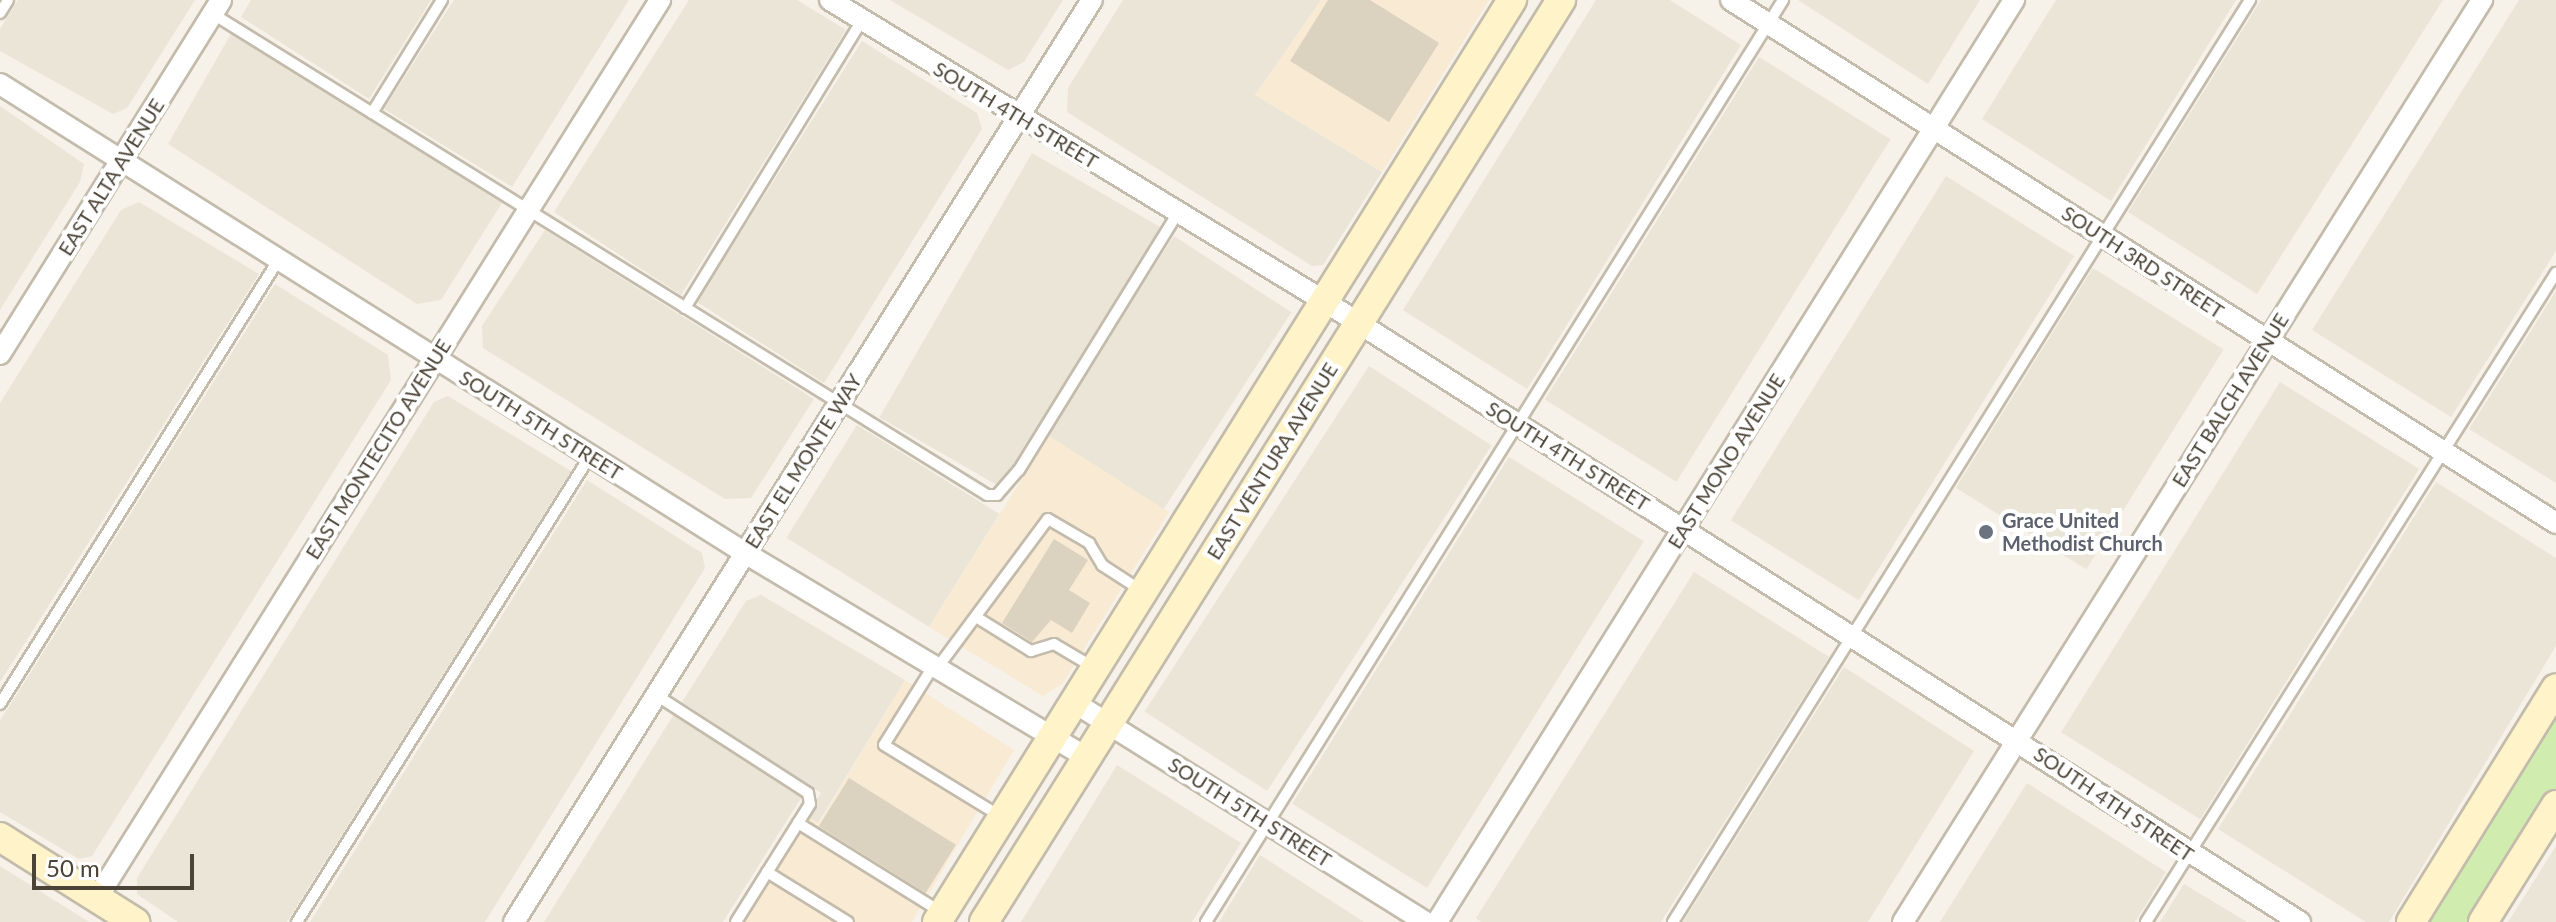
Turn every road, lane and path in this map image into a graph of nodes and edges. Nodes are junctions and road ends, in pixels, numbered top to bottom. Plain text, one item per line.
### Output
1 (8, 0) edge
2 (442, 0) edge
3 (660, 0) edge
4 (830, 0) edge
5 (1092, 0) edge
6 (1512, 0) edge
7 (1561, 0) edge
8 (1731, 0) edge
9 (1783, 0) edge
10 (2014, 0) edge
11 (2250, 0) edge
12 (2482, 0) edge
13 (217, 7) edge
14 (0, 13) edge
15 (862, 20) junction
16 (1768, 23) junction
17 (0, 84) edge
18 (372, 113) junction
19 (1018, 117) junction
20 (1933, 129) junction
21 (122, 159) junction
22 (529, 210) junction
23 (1178, 213) junction
24 (2103, 237) junction
25 (279, 259) junction
26 (2556, 273) edge
27 (1324, 301) junction
28 (685, 308) junction
29 (1359, 323) junction
30 (2267, 342) junction
31 (0, 354) edge
32 (436, 357) junction
33 (839, 404) junction
34 (1518, 424) junction
35 (2444, 452) junction
36 (590, 456) junction
37 (2556, 523) edge
38 (1683, 529) junction
39 (745, 553) junction
40 (1143, 592) junction
41 (976, 617) junction
42 (1853, 636) junction
43 (936, 666) junction
44 (1096, 669) junction
45 (2556, 688) edge
46 (656, 695) junction
47 (1075, 703) junction
48 (0, 704) edge
49 (1108, 724) junction
50 (1053, 738) junction
51 (2017, 738) junction
52 (1087, 758) junction
53 (2556, 805) edge
54 (1003, 818) junction
55 (798, 823) junction
56 (1267, 823) junction
57 (0, 837) edge
58 (2191, 856) junction
59 (767, 872) junction
60 (97, 898) junction
61 (940, 918) edge
62 (135, 922) edge
63 (297, 922) edge
64 (514, 922) edge
65 (736, 922) edge
66 (848, 922) edge
67 (984, 922) edge
68 (1206, 922) edge
69 (1425, 922) edge
70 (1437, 922) edge
71 (1673, 922) edge
72 (1903, 922) edge
73 (2146, 922) edge
74 (2300, 922) edge
75 (2411, 922) edge
76 (2483, 922) edge

1 - 14 lane
2 - 18 lane
3 - 22 street, EAST MONTECITO AVENUE
4 - 15 street, SOUTH 4TH STREET
5 - 19 street, EAST EL MONTE WAY
6 - 27 main road, EAST VENTURA AVENUE
7 - 29 main road, EAST VENTURA AVENUE
8 - 16 street, SOUTH 3RD STREET
9 - 16 lane
10 - 20 street, EAST MONO AVENUE
11 - 24 lane
12 - 30 street, EAST BALCH AVENUE
13 - 18 lane
13 - 21 street, EAST ALTA AVENUE
15 - 19 street, SOUTH 4TH STREET
15 - 28 lane
16 - 20 street, SOUTH 3RD STREET
16 - 34 lane
17 - 21 street, SOUTH 5TH STREET
18 - 22 lane
19 - 23 street, SOUTH 4TH STREET
19 - 33 street, EAST EL MONTE WAY
20 - 24 street, SOUTH 3RD STREET
20 - 38 street, EAST MONO AVENUE
21 - 25 street, SOUTH 5TH STREET
21 - 31 street, EAST ALTA AVENUE
22 - 28 lane
22 - 32 street, EAST MONTECITO AVENUE
23 - 27 street, SOUTH 4TH STREET
23 - 33 lane
24 - 30 street, SOUTH 3RD STREET
24 - 42 lane
25 - 32 street, SOUTH 5TH STREET
25 - 48 lane
26 - 35 lane
27 - 29 street, SOUTH 4TH STREET
27 - 40 main road, EAST VENTURA AVENUE
28 - 33 lane
29 - 34 street, SOUTH 4TH STREET
29 - 49 main road, EAST VENTURA AVENUE
30 - 35 street, SOUTH 3RD STREET
30 - 51 street, EAST BALCH AVENUE
32 - 36 street, SOUTH 5TH STREET
32 - 60 street, EAST MONTECITO AVENUE
33 - 39 street, EAST EL MONTE WAY
34 - 38 street, SOUTH 4TH STREET
34 - 56 lane
35 - 37 street, SOUTH 3RD STREET
35 - 58 lane
36 - 39 street, SOUTH 5TH STREET
36 - 63 lane
38 - 42 street, SOUTH 4TH STREET
38 - 70 street, EAST MONO AVENUE
39 - 43 street, SOUTH 5TH STREET
39 - 46 street, EAST EL MONTE WAY
40 - 41 lane
40 - 44 main road, EAST VENTURA AVENUE
41 - 43 lane
41 - 44 lane
42 - 51 street, SOUTH 4TH STREET
42 - 71 lane
43 - 50 street, SOUTH 5TH STREET
43 - 54 lane
44 - 47 main road, EAST VENTURA AVENUE
45 - 75 main road
46 - 55 lane
46 - 64 street, EAST EL MONTE WAY
47 - 49 street, SOUTH 5TH STREET
47 - 50 main road, EAST VENTURA AVENUE
49 - 52 main road, EAST VENTURA AVENUE
49 - 56 street, SOUTH 5TH STREET
50 - 52 street, SOUTH 5TH STREET
50 - 54 main road, EAST VENTURA AVENUE
51 - 58 street, SOUTH 4TH STREET
51 - 72 street, EAST BALCH AVENUE
52 - 67 main road, EAST VENTURA AVENUE
53 - 76 main road
54 - 61 main road, EAST VENTURA AVENUE
55 - 59 lane
55 - 61 lane
56 - 68 lane
56 - 69 street, SOUTH 5TH STREET
57 - 60 main road
58 - 73 lane
58 - 74 street, SOUTH 4TH STREET
59 - 65 lane
59 - 66 lane
60 - 62 main road

